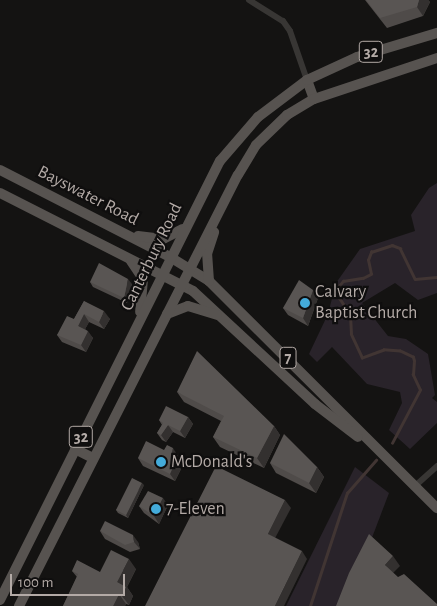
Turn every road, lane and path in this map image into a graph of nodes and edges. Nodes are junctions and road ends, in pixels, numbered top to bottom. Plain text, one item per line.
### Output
1 (249, 0) edge
2 (437, 33) edge
3 (437, 58) edge
4 (307, 80) junction
5 (314, 99) junction
6 (0, 170) edge
7 (0, 193) edge
8 (222, 205) junction
9 (109, 225) junction
10 (184, 228) junction
11 (125, 256) junction
12 (170, 257) junction
13 (190, 268) junction
14 (162, 275) junction
15 (209, 281) junction
16 (182, 285) junction
17 (166, 314) junction
18 (228, 321) junction
19 (138, 323) junction
20 (329, 400) junction
21 (318, 407) junction
22 (76, 449) junction
23 (95, 454) junction
24 (381, 454) junction
25 (437, 466) edge
26 (415, 486) junction
27 (437, 508) edge
28 (0, 600) edge
29 (19, 606) edge

1 - 4 street
2 - 4 main road, Canterbury Road / 32
3 - 5 main road, 32
4 - 5 main road
4 - 10 main road, Canterbury Road / 32
5 - 8 main road, 32
6 - 9 main road, Bayswater Road / 7
7 - 11 main road, Bayswater Road / 7
8 - 13 main road, 32
8 - 15 main road
9 - 10 main road
9 - 12 main road, Bayswater Road / 7
10 - 12 main road, Canterbury Road / 32
11 - 14 main road, Bayswater Road / 7
11 - 19 main road
12 - 13 main road, Bayswater Road / 7
12 - 14 main road, Canterbury Road / 32
13 - 15 main road, Bayswater Road / 7
13 - 16 main road, 32
14 - 16 main road, Bayswater Road / 7
14 - 19 main road, Canterbury Road / 32
15 - 20 main road, Bayswater Road / 7
16 - 17 main road, 32
16 - 18 main road, Bayswater Road / 7
17 - 18 main road
17 - 23 main road, 32
18 - 21 main road, Bayswater Road / 7
19 - 22 main road, Canterbury Road / 32
20 - 21 main road
20 - 24 main road, Bayswater Road / 7
21 - 24 main road, Bayswater Road / 7
22 - 23 main road
22 - 28 main road, Canterbury Road / 32
23 - 29 main road, 32
24 - 26 main road, Bayswater Road / 7
25 - 26 street
26 - 27 main road, Bayswater Road / 7

